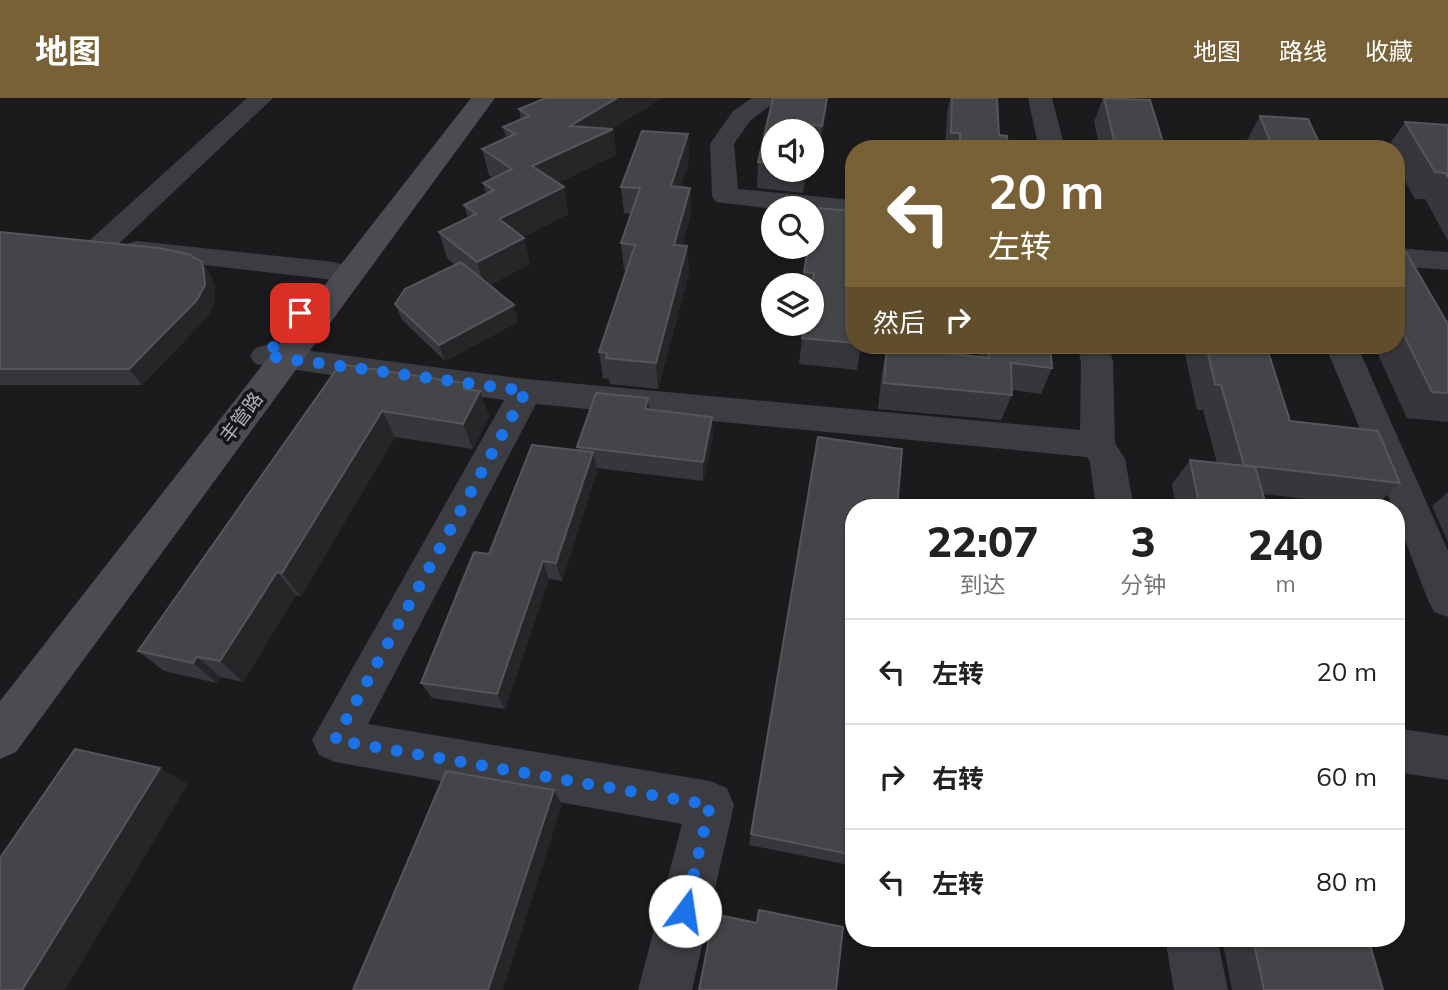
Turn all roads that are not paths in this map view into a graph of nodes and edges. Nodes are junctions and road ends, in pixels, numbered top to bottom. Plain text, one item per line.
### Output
1 (261, 98) edge
2 (469, 98) edge
3 (483, 98) edge
4 (768, 98) edge
5 (1040, 98) edge
6 (1050, 140) edge
7 (845, 207) edge
8 (1405, 258) edge
9 (1448, 261) edge
10 (334, 271) junction
11 (1095, 354) edge
12 (1345, 354) edge
13 (276, 357) junction
14 (526, 391) junction
15 (1097, 445) junction
16 (1114, 499) edge
17 (1448, 600) edge
18 (0, 697) edge
19 (0, 737) edge
20 (1405, 751) edge
21 (1448, 758) edge
22 (1193, 947) edge
23 (666, 990) edge
24 (1201, 990) edge

1 - 10 street
2 - 10 main road, 丰管路
3 - 13 main road, 丰管路
4 - 7 street
5 - 6 street
8 - 9 street
10 - 13 main road, 丰管路
11 - 15 street
12 - 17 street
13 - 14 street
13 - 18 main road, 丰管路
13 - 19 main road, 丰管路
14 - 15 street
14 - 23 street
15 - 16 street
20 - 21 street
22 - 24 street

